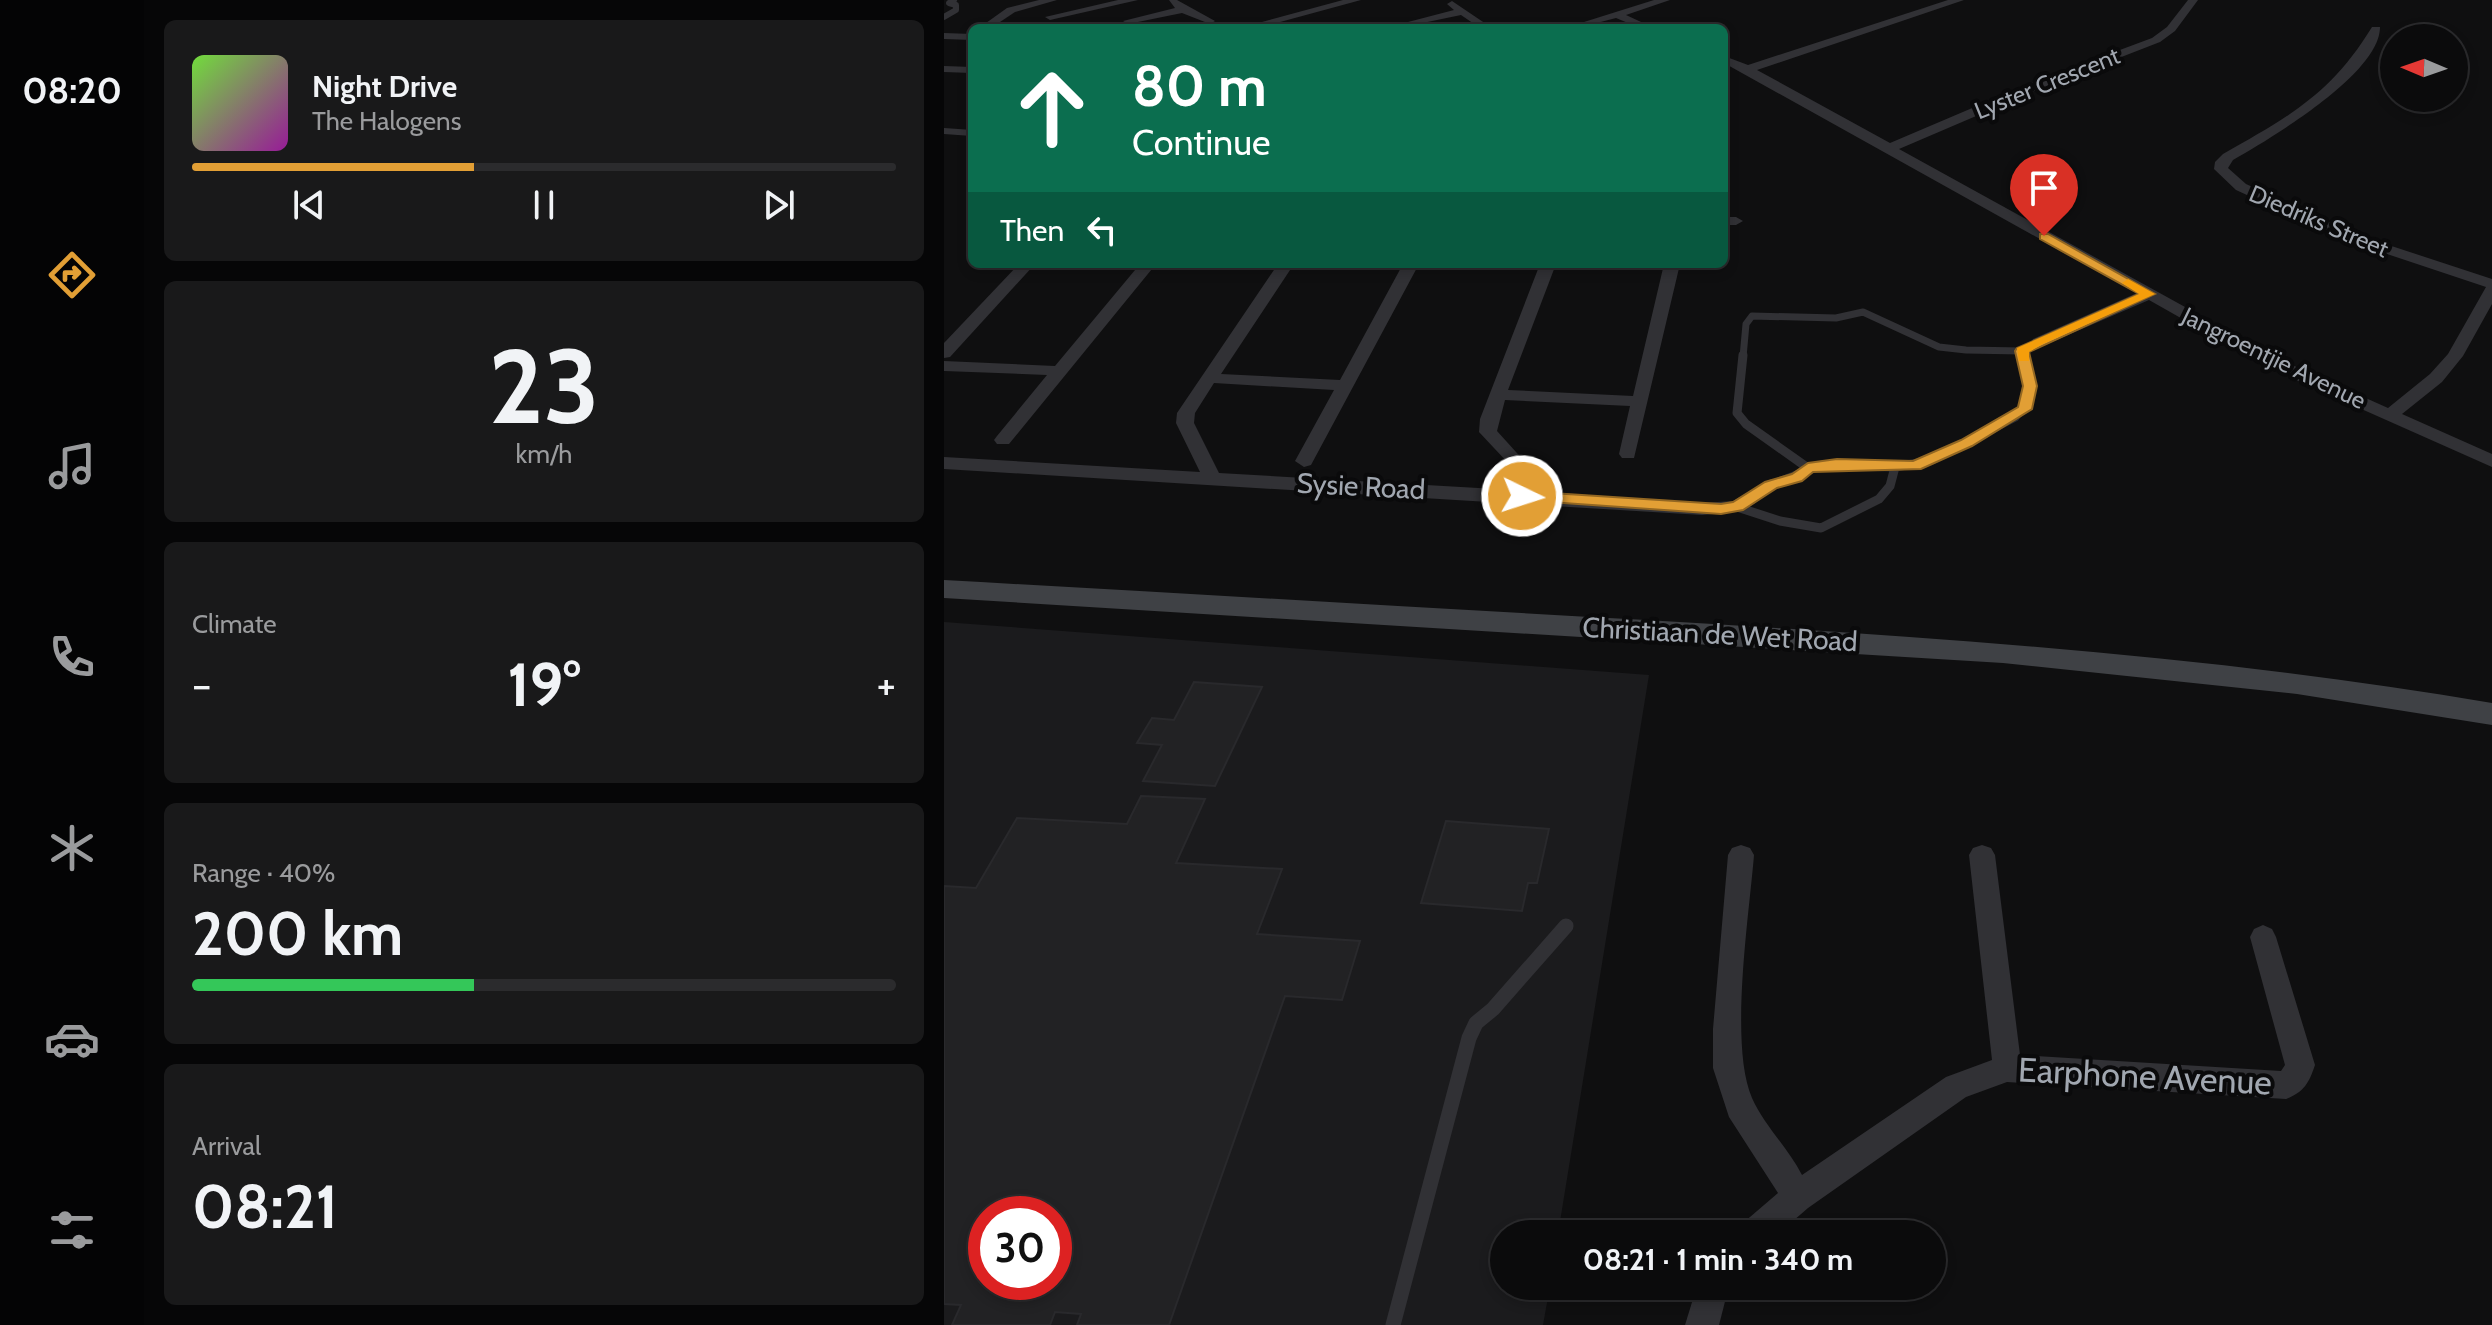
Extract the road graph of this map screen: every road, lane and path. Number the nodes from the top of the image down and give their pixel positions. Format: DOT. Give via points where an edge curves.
graph roads {
  1 [pos="1052,0"];
  2 [pos="1133,0"];
  3 [pos="1171,0"];
  4 [pos="1356,0"];
  5 [pos="1446,0"];
  6 [pos="1665,0"];
  7 [pos="1959,0"];
  8 [pos="2193,0"];
  9 [pos="949,2"];
  10 [pos="1183,10"];
  11 [pos="1463,11"];
  12 [pos="1616,14"];
  13 [pos="944,17"];
  14 [pos="1050,17"];
  15 [pos="1128,21"];
  16 [pos="1210,21"];
  17 [pos="1413,22"];
  18 [pos="1589,22"];
  19 [pos="990,24"];
  20 [pos="1275,24"];
  21 [pos="1481,24"];
  22 [pos="1640,24"];
  23 [pos="2376,29"];
  24 [pos="944,36"];
  25 [pos="968,37"];
  26 [pos="1728,61"];
  27 [pos="944,69"];
  28 [pos="1747,69"];
  29 [pos="968,70"];
  30 [pos="944,131"];
  31 [pos="968,133"];
  32 [pos="1888,149"];
  33 [pos="1023,268"];
  34 [pos="1145,268"];
  35 [pos="1283,268"];
  36 [pos="1409,268"];
  37 [pos="1546,268"];
  38 [pos="1671,268"];
  39 [pos="2492,287"];
  40 [pos="2149,294"];
  41 [pos="2039,342"];
  42 [pos="2022,351"];
  43 [pos="944,353"];
  44 [pos="944,366"];
  45 [pos="1062,371"];
  46 [pos="1208,378"];
  47 [pos="1346,385"];
  48 [pos="1498,395"];
  49 [pos="1639,401"];
  50 [pos="2391,415"];
  51 [pos="1003,440"];
  52 [pos="1628,454"];
  53 [pos="1304,461"];
  54 [pos="2492,461"];
  55 [pos="944,463"];
  56 [pos="1895,467"];
  57 [pos="1808,468"];
  58 [pos="1212,477"];
  59 [pos="1771,485"];
  60 [pos="1522,496"];
  61 [pos="1737,507"];
  62 [pos="944,569"];
  63 [pos="944,589"];
  64 [pos="2492,693"];
  65 [pos="2492,714"];
  66 [pos="1741,855"];
  67 [pos="1982,855"];
  68 [pos="1566,926"];
  69 [pos="2263,937"];
  70 [pos="2007,1068"];
  71 [pos="1797,1197"];
  72 [pos="1770,1220"];
  73 [pos="1709,1300"];
  74 [pos="1393,1325"];
  75 [pos="1702,1325"];
  1 -- 19 [label="street" via="1011,10"];
  2 -- 14 [label="street"];
  3 -- 10 [label="street"];
  4 -- 20 [label="street"];
  5 -- 11 [label="street"];
  6 -- 12 [label="street"];
  7 -- 28 [label="street"];
  8 -- 32 [label="street, Lyster Crescent" via="2156,40"];
  9 -- 13 [label="lane" via="956,10"];
  10 -- 15 [label="street"];
  10 -- 16 [label="street"];
  11 -- 17 [label="street"];
  11 -- 21 [label="street"];
  12 -- 18 [label="street"];
  12 -- 22 [label="street"];
  23 -- 39 [label="street, Diedriks Street" via="2366,49 2311,107 2228,157 2221,169 2241,187 2353,238"];
  24 -- 25 [label="street"];
  26 -- 28 [label="street, Jangroentjie Avenue"];
  27 -- 29 [label="lane"];
  28 -- 32 [label="street, Jangroentjie Avenue"];
  30 -- 31 [label="lane"];
  32 -- 40 [label="street, Jangroentjie Avenue"];
  33 -- 43 [label="street"];
  34 -- 45 [label="street"];
  35 -- 46 [label="street"];
  36 -- 47 [label="street"];
  37 -- 48 [label="street"];
  38 -- 49 [label="street"];
  39 -- 50 [label="street" via="2455,356"];
  40 -- 41 [label="street"];
  40 -- 50 [label="street, Jangroentjie Avenue" via="2275,364"];
  41 -- 42 [label="lane"];
  42 -- 56 [label="lane" via="2030,386 2025,409 1930,461"];
  42 -- 57 [label="lane" via="1939,347 1863,312 1836,318 1752,316 1746,324 1737,413"];
  44 -- 45 [label="street"];
  45 -- 51 [label="street"];
  46 -- 47 [label="street"];
  46 -- 58 [label="street" via="1190,404 1185,423"];
  47 -- 53 [label="street"];
  48 -- 49 [label="street"];
  48 -- 60 [label="street" via="1488,432 1519,461"];
  49 -- 52 [label="street"];
  50 -- 54 [label="street, Jangroentjie Avenue"];
  55 -- 58 [label="street, Sysie Road"];
  56 -- 57 [label="lane"];
  56 -- 61 [label="lane" via="1890,486 1879,499 1821,528"];
  57 -- 59 [label="lane"];
  58 -- 60 [label="street, Sysie Road"];
  59 -- 61 [label="street"];
  60 -- 61 [label="street, Sysie Road"];
  62 -- 64 [label="main road, Christiaan de Wet Road" via="2098,639 2318,664"];
  63 -- 65 [label="main road, Christiaan de Wet Road" via="2067,656 2255,676"];
  66 -- 71 [label="street" via="1728,1068 1740,1107"];
  67 -- 70 [label="street"];
  68 -- 74 [label="lane" via="1476,1023 1469,1038"];
  69 -- 70 [label="street, Earphone Avenue" via="2300,1065 2286,1085"];
  70 -- 71 [label="street, Earphone Avenue" via="1956,1087"];
  71 -- 72 [label="street, Earphone Avenue"];
  73 -- 75 [label="street"];
}
